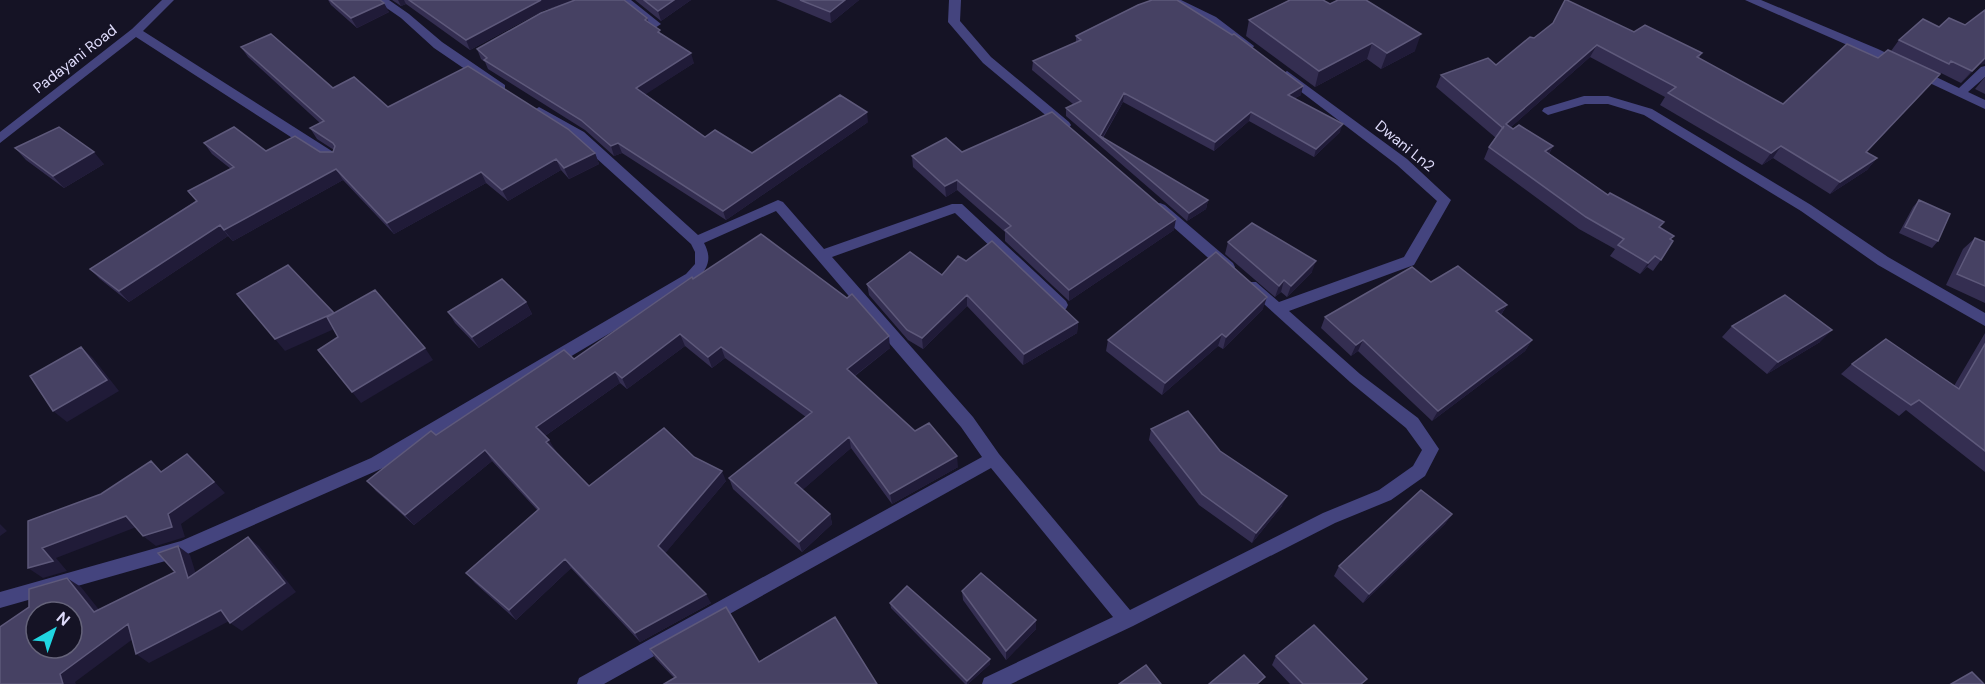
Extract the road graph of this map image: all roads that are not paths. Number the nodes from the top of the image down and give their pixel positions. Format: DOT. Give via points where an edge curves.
graph roads {
  1 [pos="168,0"];
  2 [pos="381,0"];
  3 [pos="624,0"];
  4 [pos="955,0"];
  5 [pos="1172,0"];
  6 [pos="1751,0"];
  7 [pos="655,24"];
  8 [pos="136,32"];
  9 [pos="1259,55"];
  10 [pos="1278,69"];
  11 [pos="1985,70"];
  12 [pos="1960,93"];
  13 [pos="1985,105"];
  14 [pos="1548,111"];
  15 [pos="1078,136"];
  16 [pos="0,139"];
  17 [pos="333,159"];
  18 [pos="1150,199"];
  19 [pos="696,241"];
  20 [pos="822,255"];
  21 [pos="1061,304"];
  22 [pos="1277,309"];
  23 [pos="1985,321"];
  24 [pos="993,459"];
  25 [pos="0,600"];
  26 [pos="1127,620"];
  27 [pos="586,684"];
  28 [pos="991,684"];
  1 -- 8 [label="street, Padayani Road"];
  2 -- 19 [label="street" via="468,59 516,98 579,135"];
  3 -- 7 [label="street"];
  4 -- 15 [label="street" via="954,22 987,60"];
  5 -- 9 [label="street" via="1212,19"];
  6 -- 12 [label="street"];
  8 -- 16 [label="street, Padayani Road"];
  8 -- 17 [label="street"];
  10 -- 22 [label="street, Dwani Ln2" via="1402,162 1444,200 1409,261"];
  11 -- 12 [label="street"];
  12 -- 13 [label="street"];
  14 -- 23 [label="street" via="1584,100 1608,100 1648,112"];
  18 -- 22 [label="street"];
  19 -- 20 [label="street" via="778,205"];
  19 -- 25 [label="street" via="702,252 702,266 691,278 377,463 183,548"];
  20 -- 21 [label="street" via="957,207"];
  20 -- 24 [label="street" via="967,422"];
  22 -- 26 [label="street" via="1412,423 1431,449 1419,471 1386,495 1329,518"];
  24 -- 26 [label="street"];
  24 -- 27 [label="street"];
  26 -- 28 [label="street"];
}
